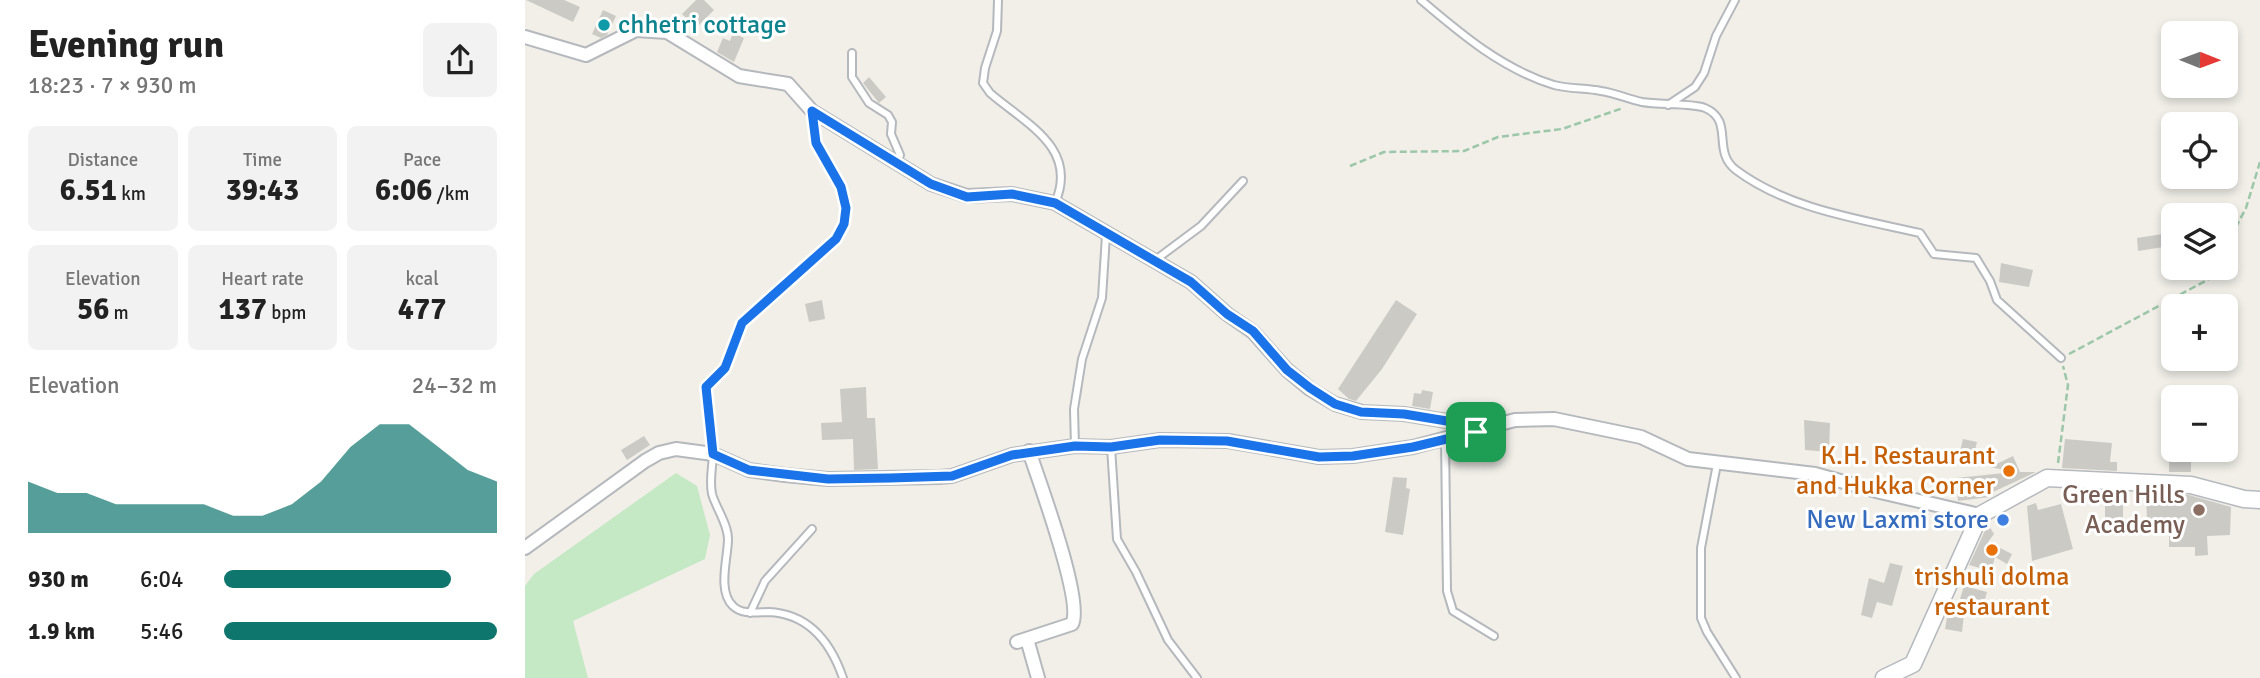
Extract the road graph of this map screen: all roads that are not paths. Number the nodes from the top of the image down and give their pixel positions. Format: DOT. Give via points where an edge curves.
graph roads {
  1 [pos="998,0"];
  2 [pos="1420,0"];
  3 [pos="1735,0"];
  4 [pos="525,37"];
  5 [pos="852,53"];
  6 [pos="1668,105"];
  7 [pos="812,111"];
  8 [pos="897,164"];
  9 [pos="1243,181"];
  10 [pos="1055,203"];
  11 [pos="1106,235"];
  12 [pos="1154,261"];
  13 [pos="2061,358"];
  14 [pos="1476,432"];
  15 [pos="1445,439"];
  16 [pos="1075,446"];
  17 [pos="1111,447"];
  18 [pos="1030,451"];
  19 [pos="713,454"];
  20 [pos="1717,464"];
  21 [pos="2260,500"];
  22 [pos="1980,515"];
  23 [pos="812,529"];
  24 [pos="525,548"];
  25 [pos="750,612"];
  26 [pos="1494,636"];
  27 [pos="843,678"];
  28 [pos="1038,678"];
  29 [pos="1197,678"];
  30 [pos="1737,678"];
  31 [pos="1884,678"];
  1 -- 10 [label="lane" via="997,31 983,83 1055,148 1062,175"];
  2 -- 6 [label="lane" via="1505,64 1555,85"];
  3 -- 6 [label="lane" via="1704,73 1695,86"];
  4 -- 7 [label="street" via="586,55 636,30 667,32 739,76 788,85"];
  5 -- 8 [label="lane" via="852,77 869,103 892,121 891,134 900,155"];
  6 -- 13 [label="lane" via="1705,108 1720,120 1726,158 1735,169 1771,190 1822,210 1920,233 1934,254 1976,258 1997,300"];
  7 -- 8 [label="street"];
  7 -- 19 [label="lane" via="816,143 841,187 844,224 836,239 742,323 725,368 706,387"];
  8 -- 10 [label="street" via="931,184 967,197 1012,194"];
  9 -- 12 [label="lane" via="1201,226"];
  10 -- 11 [label="street"];
  11 -- 12 [label="street"];
  11 -- 16 [label="lane" via="1102,298 1082,359 1074,409"];
  12 -- 14 [label="street" via="1191,282 1253,331 1287,370 1335,404 1361,412 1459,423"];
  14 -- 15 [label="street"];
  14 -- 20 [label="street" via="1515,420 1554,419 1641,437 1688,459"];
  15 -- 17 [label="street" via="1353,456 1319,457 1227,441 1160,440"];
  15 -- 26 [label="lane" via="1447,591 1453,611"];
  16 -- 17 [label="street"];
  16 -- 18 [label="street"];
  17 -- 29 [label="lane" via="1117,539 1168,640"];
  18 -- 19 [label="street" via="952,476 828,479 749,470"];
  18 -- 28 [label="street" via="1076,617 1072,624 1022,640"];
  19 -- 24 [label="street" via="676,449 659,453"];
  19 -- 25 [label="lane" via="710,477 728,541 727,597 737,610"];
  20 -- 22 [label="street" via="1815,474"];
  20 -- 30 [label="lane" via="1701,548 1701,618"];
  21 -- 22 [label="street" via="2192,485 2047,478"];
  22 -- 31 [label="street" via="1913,664"];
  23 -- 25 [label="lane" via="765,581"];
  25 -- 27 [label="lane" via="785,614 811,626 827,643"];
}
